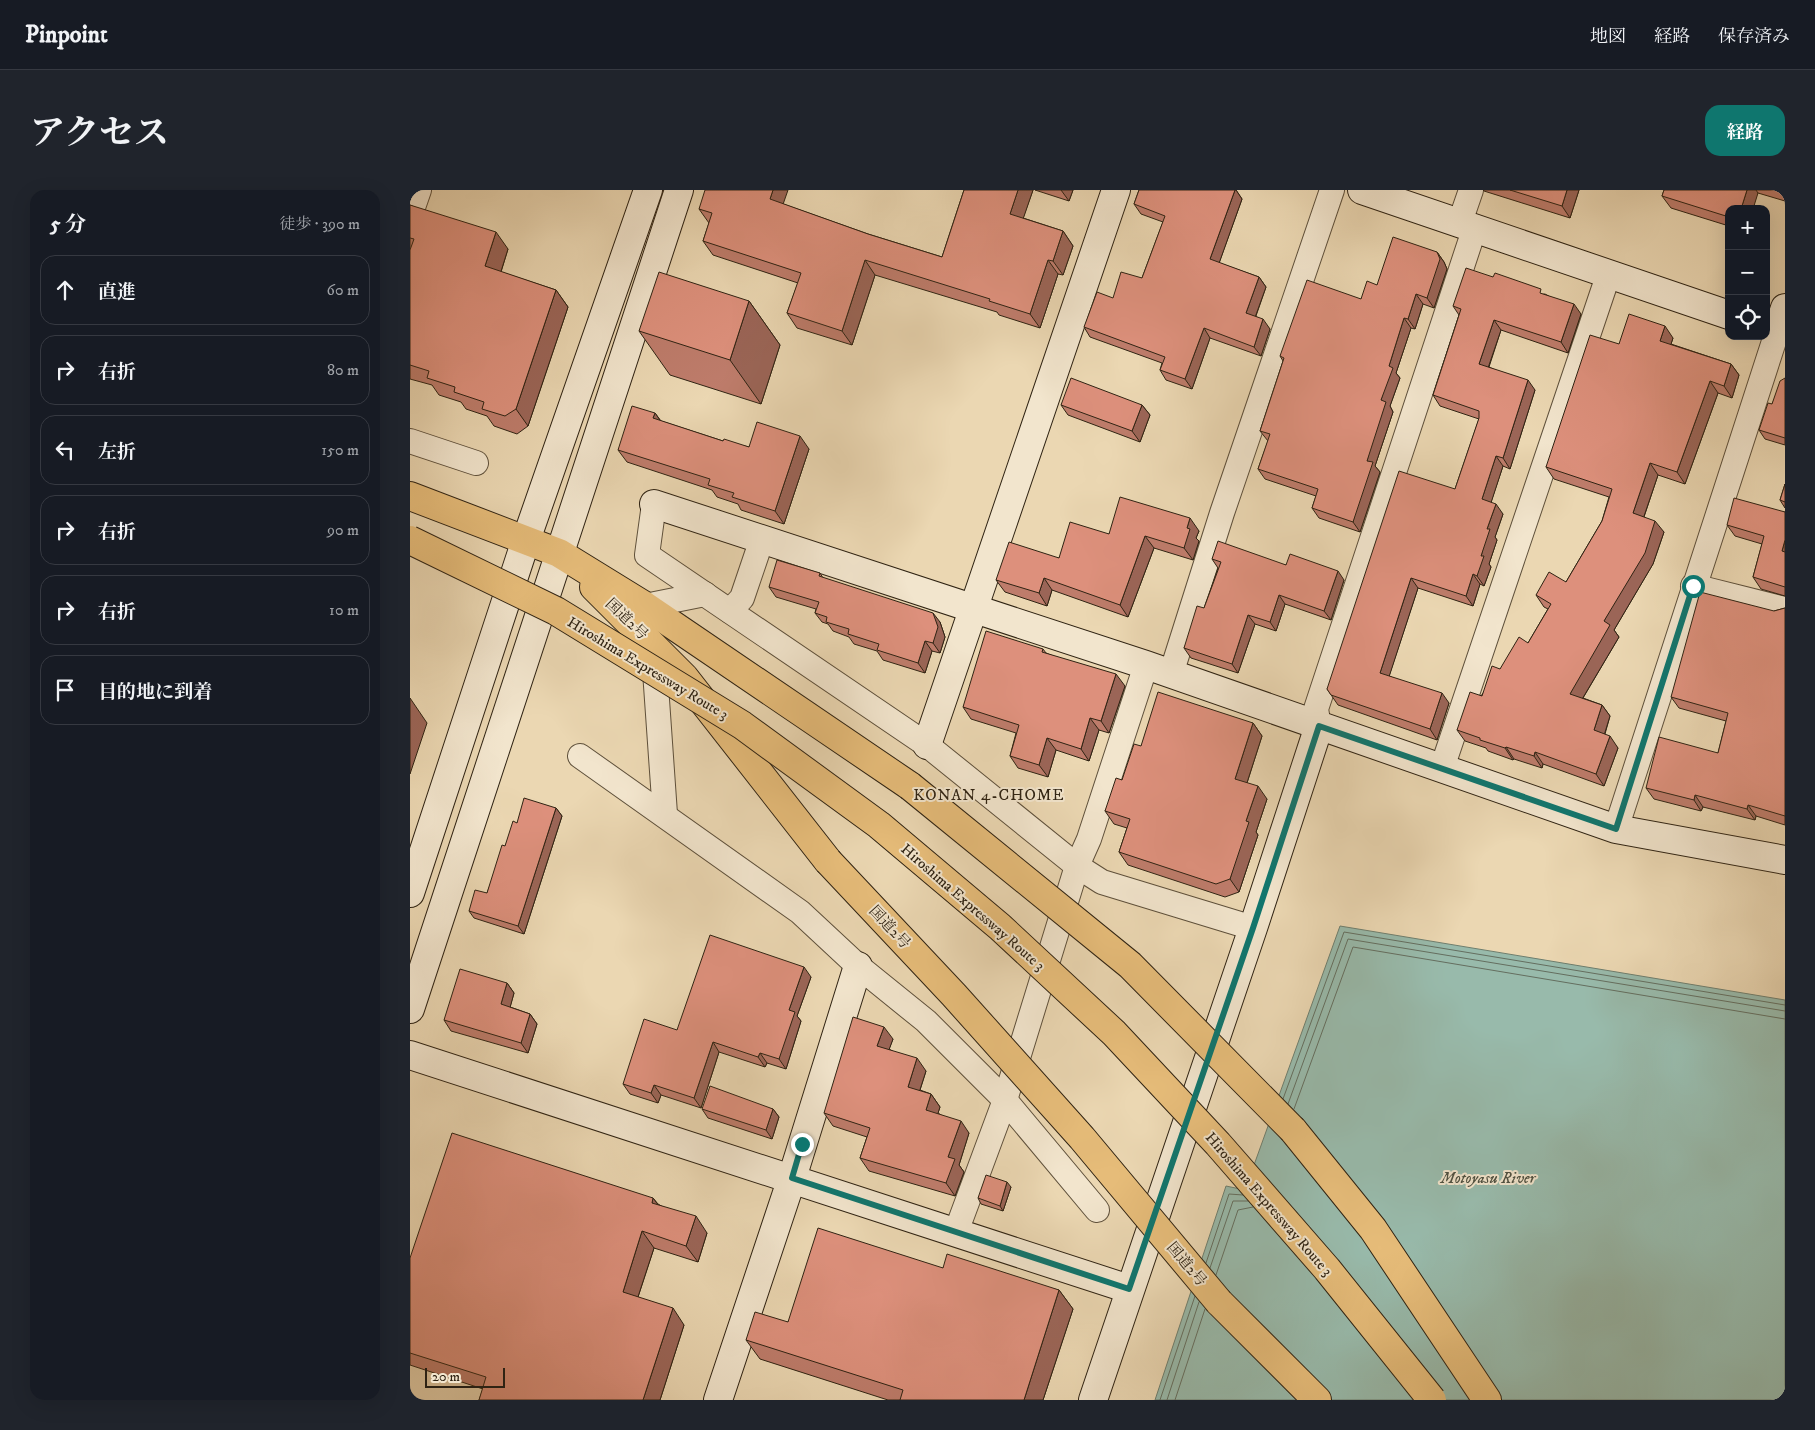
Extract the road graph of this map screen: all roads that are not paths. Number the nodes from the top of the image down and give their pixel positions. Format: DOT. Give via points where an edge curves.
graph roads {
  1 [pos="419,190"];
  2 [pos="648,190"];
  3 [pos="679,190"];
  4 [pos="1116,190"];
  5 [pos="1332,190"];
  6 [pos="1362,190"];
  7 [pos="1471,190"];
  8 [pos="410,216"];
  9 [pos="1468,225"];
  10 [pos="1609,273"];
  11 [pos="1725,314"];
  12 [pos="1778,326"];
  13 [pos="410,441"];
  14 [pos="476,463"];
  15 [pos="410,496"];
  16 [pos="654,504"];
  17 [pos="762,539"];
  18 [pos="410,540"];
  19 [pos="526,540"];
  20 [pos="559,553"];
  21 [pos="1693,586"];
  22 [pos="705,594"];
  23 [pos="645,606"];
  24 [pos="975,609"];
  25 [pos="1785,609"];
  26 [pos="730,611"];
  27 [pos="653,645"];
  28 [pos="1146,665"];
  29 [pos="1171,674"];
  30 [pos="1319,726"];
  31 [pos="928,745"];
  32 [pos="580,756"];
  33 [pos="1442,768"];
  34 [pos="665,814"];
  35 [pos="1616,829"];
  36 [pos="1785,860"];
  37 [pos="1077,866"];
  38 [pos="410,893"];
  39 [pos="1253,928"];
  40 [pos="858,966"];
  41 [pos="410,1009"];
  42 [pos="410,1055"];
  43 [pos="1005,1100"];
  44 [pos="792,1178"];
  45 [pos="1097,1210"];
  46 [pos="956,1232"];
  47 [pos="1129,1289"];
  48 [pos="718,1400"];
  49 [pos="1093,1400"];
  50 [pos="1317,1400"];
  51 [pos="1432,1400"];
  52 [pos="1487,1400"];
  1 -- 8 [label="street"];
  2 -- 19 [label="street"];
  3 -- 20 [label="street"];
  4 -- 24 [label="street"];
  5 -- 29 [label="street"];
  6 -- 9 [label="street"];
  7 -- 9 [label="street"];
  9 -- 10 [label="street"];
  9 -- 30 [label="street" via="1316,709"];
  10 -- 11 [label="street"];
  10 -- 33 [label="street"];
  12 -- 21 [label="street"];
  13 -- 14 [label="street"];
  15 -- 19 [label="highway, 国道2号"];
  16 -- 17 [label="street"];
  16 -- 22 [label="street" via="647,555"];
  17 -- 24 [label="street"];
  17 -- 26 [label="street" via="742,598"];
  18 -- 51 [label="highway, Hiroshima Expressway Route 3, bridge" via="564,616 742,725 879,825 1000,927 1114,1034 1244,1173 1327,1269"];
  19 -- 20 [label="highway, 国道2号"];
  19 -- 38 [label="street"];
  20 -- 23 [label="highway, 国道2号"];
  20 -- 27 [label="highway, 国道2号"];
  20 -- 41 [label="street"];
  21 -- 25 [label="street"];
  21 -- 35 [label="street"];
  22 -- 23 [label="street"];
  22 -- 26 [label="street"];
  23 -- 52 [label="highway, 国道2号, bridge" via="910,786 1130,965 1293,1130 1373,1229"];
  24 -- 28 [label="street"];
  24 -- 31 [label="street"];
  26 -- 31 [label="street"];
  27 -- 34 [label="street"];
  27 -- 50 [label="highway, 国道2号, bridge" via="684,677 828,861 1082,1138 1219,1302"];
  28 -- 29 [label="street"];
  28 -- 37 [label="street" via="1089,839"];
  29 -- 30 [label="street"];
  30 -- 33 [label="street"];
  30 -- 39 [label="street"];
  31 -- 37 [label="street"];
  32 -- 34 [label="street"];
  33 -- 35 [label="street"];
  34 -- 40 [label="street" via="800,912"];
  35 -- 36 [label="street"];
  37 -- 39 [label="street" via="1102,882"];
  37 -- 43 [label="street"];
  39 -- 47 [label="street"];
  40 -- 43 [label="street" via="926,1021"];
  40 -- 44 [label="street"];
  42 -- 44 [label="street"];
  43 -- 45 [label="street"];
  43 -- 46 [label="street"];
  44 -- 46 [label="street"];
  44 -- 48 [label="street"];
  46 -- 47 [label="street"];
  47 -- 49 [label="street"];
}
